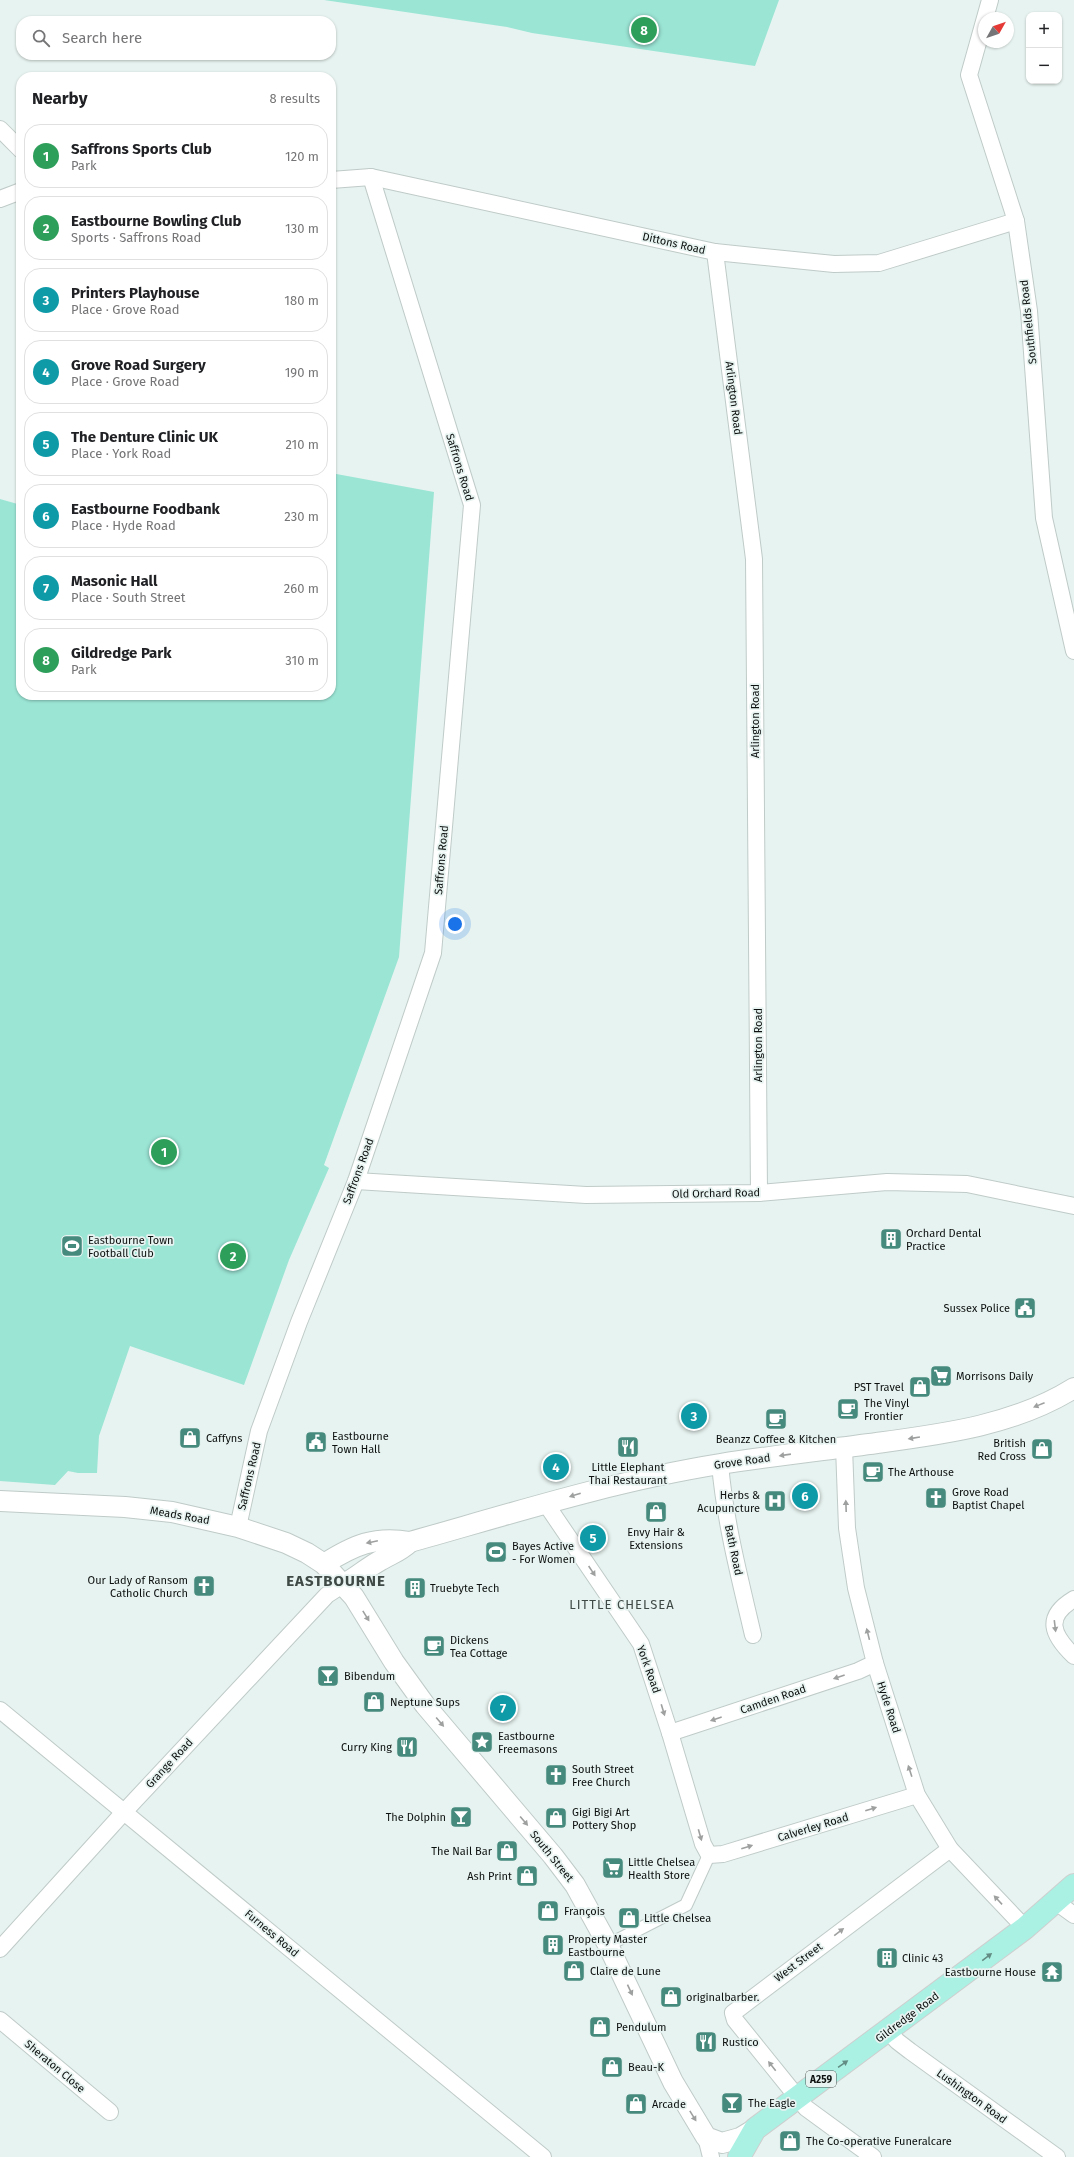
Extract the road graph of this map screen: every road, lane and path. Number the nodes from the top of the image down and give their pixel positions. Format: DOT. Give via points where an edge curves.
graph roads {
  1 [pos="990,0"];
  2 [pos="0,129"];
  3 [pos="16,145"];
  4 [pos="371,177"];
  5 [pos="336,180"];
  6 [pos="16,193"];
  7 [pos="0,199"];
  8 [pos="1016,221"];
  9 [pos="715,252"];
  10 [pos="1074,651"];
  11 [pos="356,1181"];
  12 [pos="759,1193"];
  13 [pos="1074,1206"];
  14 [pos="1074,1388"];
  15 [pos="844,1447"];
  16 [pos="720,1464"];
  17 [pos="0,1501"];
  18 [pos="546,1504"];
  19 [pos="238,1527"];
  20 [pos="410,1542"];
  21 [pos="324,1564"];
  22 [pos="344,1584"];
  23 [pos="1074,1599"];
  24 [pos="753,1635"];
  25 [pos="1074,1656"];
  26 [pos="875,1663"];
  27 [pos="0,1710"];
  28 [pos="670,1733"];
  29 [pos="917,1795"];
  30 [pos="124,1812"];
  31 [pos="950,1849"];
  32 [pos="709,1855"];
  33 [pos="1074,1885"];
  34 [pos="1056,1902"];
  35 [pos="1074,1915"];
  36 [pos="1025,1928"];
  37 [pos="608,1945"];
  38 [pos="0,1949"];
  39 [pos="0,2020"];
  40 [pos="889,2032"];
  41 [pos="796,2097"];
  42 [pos="110,2112"];
  43 [pos="755,2129"];
  44 [pos="706,2137"];
  45 [pos="543,2157"];
  46 [pos="711,2157"];
  47 [pos="739,2157"];
  48 [pos="873,2157"];
  49 [pos="1057,2157"];
  1 -- 8 [label="street, Southfields Road" via="969,75"];
  2 -- 3 [label="street"];
  4 -- 5 [label="street, Dittons Road"];
  4 -- 9 [label="street, Dittons Road"];
  4 -- 11 [label="street, Saffrons Road" via="472,505 433,953"];
  6 -- 7 [label="street"];
  8 -- 9 [label="street, Dittons Road" via="879,263 834,264"];
  8 -- 10 [label="street, Southfields Road" via="1029,312 1044,518"];
  9 -- 12 [label="street, Arlington Road" via="754,559"];
  11 -- 12 [label="street, Old Orchard Road" via="586,1195"];
  11 -- 19 [label="street, Saffrons Road" via="299,1322 259,1431"];
  12 -- 13 [label="street, Old Orchard Road" via="887,1182 967,1184"];
  14 -- 15 [label="street, Grove Road, one-way" via="1059,1397 997,1422"];
  15 -- 16 [label="street, Grove Road, one-way"];
  26 -- 15 [label="street, Hyde Road, one-way" via="856,1588 847,1528"];
  16 -- 18 [label="street, Grove Road, one-way" via="616,1484"];
  16 -- 24 [label="street, Bath Road" via="735,1558"];
  17 -- 19 [label="street, Meads Road" via="137,1508 172,1512"];
  18 -- 20 [label="street, Grove Road"];
  18 -- 28 [label="street, York Road, one-way" via="641,1644"];
  19 -- 21 [label="street, Meads Road" via="286,1543"];
  20 -- 21 [label="street, Grove Road, one-way" via="391,1539 371,1542 353,1547"];
  20 -- 22 [label="street, Grove Road" via="397,1553 381,1560 357,1578"];
  21 -- 22 [label="street, Meads Road"];
  22 -- 30 [label="street, Grange Road" via="327,1595"];
  22 -- 37 [label="street, South Street, one-way" via="394,1662 426,1705 575,1885"];
  23 -- 25 [label="street, one-way" via="1062,1606 1055,1616 1054,1625 1059,1642"];
  26 -- 28 [label="street, Camden Road, one-way"];
  29 -- 26 [label="street, Hyde Road, one-way"];
  27 -- 30 [label="street, Furness Road"];
  28 -- 32 [label="street, York Road, one-way" via="703,1844"];
  29 -- 31 [label="street, Hyde Road"];
  32 -- 29 [label="street, Calverley Road, one-way" via="723,1854"];
  30 -- 38 [label="street, Grange Road"];
  30 -- 45 [label="street, Furness Road"];
  36 -- 31 [label="street, Hyde Road, one-way"];
  41 -- 31 [label="street, West Street, one-way" via="735,2020 733,2013"];
  32 -- 37 [label="street" via="686,1905"];
  33 -- 34 [label="main road, Gildredge Road / A259"];
  34 -- 35 [label="street"];
  34 -- 36 [label="main road, Gildredge Road / A259"];
  40 -- 36 [label="main road, Gildredge Road / A259, one-way"];
  37 -- 44 [label="street, South Street, one-way" via="673,2082"];
  39 -- 42 [label="street, Sheraton Close"];
  41 -- 40 [label="main road, Gildredge Road / A259, one-way"];
  40 -- 49 [label="street, Lushington Road" via="910,2051"];
  41 -- 43 [label="main road, Gildredge Road / A259"];
  41 -- 48 [label="street" via="816,2117"];
  43 -- 44 [label="street, Gildredge Road" via="728,2143"];
  43 -- 47 [label="main road, Gildredge Road / A259"];
  44 -- 46 [label="street, South Street"];
}
